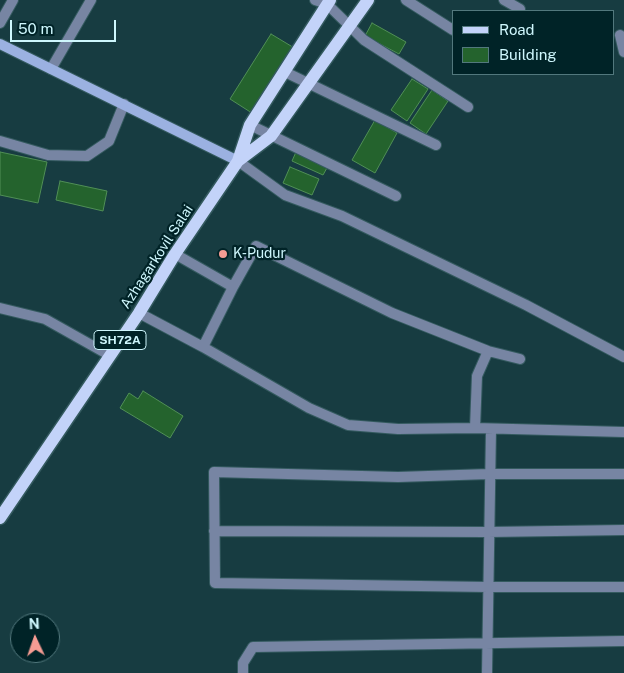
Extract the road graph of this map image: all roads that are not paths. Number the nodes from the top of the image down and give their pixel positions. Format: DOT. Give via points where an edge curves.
graph roads {
  1 [pos="13,0"];
  2 [pos="91,0"];
  3 [pos="368,0"];
  4 [pos="406,0"];
  5 [pos="504,0"];
  6 [pos="324,1"];
  7 [pos="520,9"];
  8 [pos="0,22"];
  9 [pos="349,26"];
  10 [pos="452,29"];
  11 [pos="620,35"];
  12 [pos="0,44"];
  13 [pos="624,52"];
  14 [pos="51,69"];
  15 [pos="285,72"];
  16 [pos="308,83"];
  17 [pos="124,104"];
  18 [pos="468,107"];
  19 [pos="250,125"];
  20 [pos="271,136"];
  21 [pos="0,141"];
  22 [pos="436,144"];
  23 [pos="238,161"];
  24 [pos="396,196"];
  25 [pos="175,254"];
  26 [pos="233,287"];
  27 [pos="0,308"];
  28 [pos="139,313"];
  29 [pos="203,347"];
  30 [pos="488,351"];
  31 [pos="110,355"];
  32 [pos="624,357"];
  33 [pos="520,359"];
  34 [pos="475,428"];
  35 [pos="491,429"];
  36 [pos="624,432"];
  37 [pos="489,474"];
  38 [pos="624,474"];
  39 [pos="0,518"];
  40 [pos="624,530"];
  41 [pos="214,531"];
  42 [pos="488,532"];
  43 [pos="624,587"];
  44 [pos="488,588"];
  45 [pos="624,641"];
  46 [pos="487,643"];
  47 [pos="243,673"];
  48 [pos="487,673"];
  1 -- 8 [label="street"];
  2 -- 14 [label="street"];
  3 -- 9 [label="main road, Azhagarkovil Salai / SH72A"];
  4 -- 10 [label="street"];
  5 -- 7 [label="street"];
  6 -- 9 [label="street"];
  6 -- 15 [label="main road, Azhagarkovil Salai / SH72A"];
  9 -- 16 [label="main road, Azhagarkovil Salai / SH72A"];
  9 -- 18 [label="street" via="364,40"];
  11 -- 13 [label="street"];
  12 -- 14 [label="street"];
  14 -- 17 [label="street"];
  15 -- 16 [label="street"];
  15 -- 19 [label="main road, Azhagarkovil Salai / SH72A"];
  16 -- 20 [label="main road, Azhagarkovil Salai / SH72A"];
  16 -- 22 [label="street"];
  17 -- 21 [label="street" via="109,140 87,156 48,155"];
  17 -- 23 [label="street"];
  19 -- 20 [label="street"];
  19 -- 23 [label="main road, Azhagarkovil Salai / SH72A"];
  20 -- 23 [label="main road, Azhagarkovil Salai / SH72A"];
  20 -- 24 [label="street"];
  23 -- 25 [label="main road, Azhagarkovil Salai / SH72A"];
  23 -- 32 [label="street" via="286,195 342,216 526,305"];
  25 -- 26 [label="street"];
  25 -- 28 [label="main road, Azhagarkovil Salai / SH72A"];
  26 -- 29 [label="street"];
  26 -- 30 [label="street" via="256,246 392,313"];
  27 -- 31 [label="street" via="45,319"];
  28 -- 29 [label="street"];
  28 -- 31 [label="main road, Azhagarkovil Salai / SH72A"];
  29 -- 34 [label="street" via="309,408 348,425 398,429"];
  30 -- 33 [label="street"];
  30 -- 34 [label="street" via="478,376"];
  31 -- 39 [label="main road, Azhagarkovil Salai / SH72A"];
  34 -- 35 [label="street"];
  35 -- 36 [label="street"];
  35 -- 37 [label="street"];
  37 -- 38 [label="street"];
  37 -- 41 [label="street" via="398,477 214,472"];
  37 -- 42 [label="street"];
  40 -- 42 [label="street"];
  41 -- 42 [label="street"];
  41 -- 44 [label="street" via="215,583"];
  42 -- 44 [label="street"];
  43 -- 44 [label="street"];
  44 -- 46 [label="street"];
  45 -- 46 [label="street"];
  46 -- 47 [label="street" via="253,647 243,664"];
  46 -- 48 [label="street"];
}
